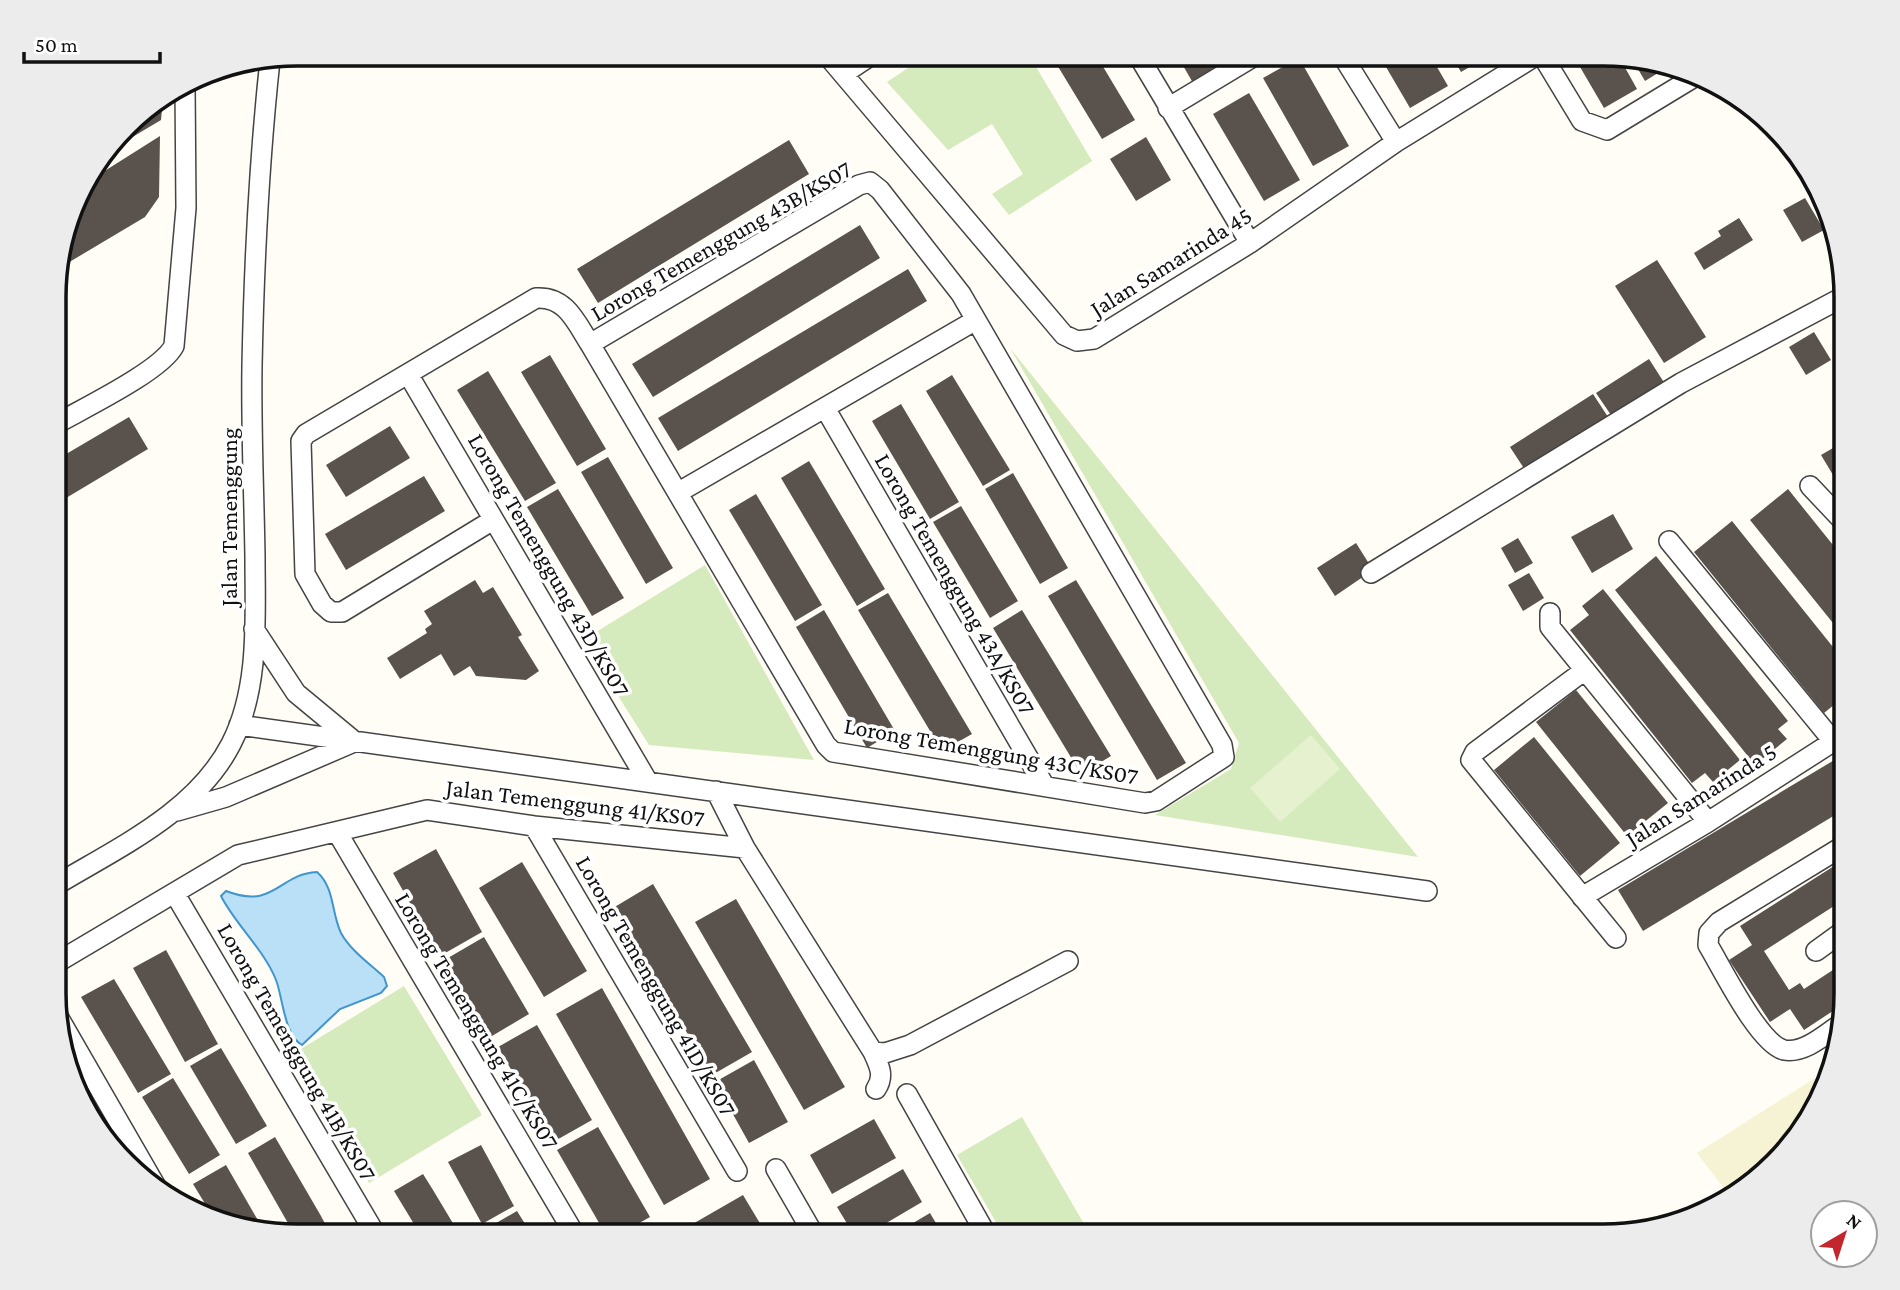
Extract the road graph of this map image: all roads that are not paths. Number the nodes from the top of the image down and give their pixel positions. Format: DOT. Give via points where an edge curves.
graph roads {
  1 [pos="1144,66"];
  2 [pos="1237,66"];
  3 [pos="1349,66"];
  4 [pos="1519,66"];
  5 [pos="1549,66"];
  6 [pos="836,67"];
  7 [pos="855,67"];
  8 [pos="269,69"];
  9 [pos="843,75"];
  10 [pos="1685,83"];
  11 [pos="185,96"];
  12 [pos="1168,108"];
  13 [pos="1395,142"];
  14 [pos="1250,243"];
  15 [pos="1833,302"];
  16 [pos="976,320"];
  17 [pos="590,344"];
  18 [pos="408,374"];
  19 [pos="825,408"];
  20 [pos="66,418"];
  21 [pos="1810,486"];
  22 [pos="679,492"];
  23 [pos="1833,510"];
  24 [pos="494,520"];
  25 [pos="1669,541"];
  26 [pos="1371,573"];
  27 [pos="1550,613"];
  28 [pos="254,629"];
  29 [pos="1585,670"];
  30 [pos="239,725"];
  31 [pos="1833,730"];
  32 [pos="355,741"];
  33 [pos="1833,741"];
  34 [pos="648,782"];
  35 [pos="1044,785"];
  36 [pos="716,791"];
  37 [pos="172,812"];
  38 [pos="1709,822"];
  39 [pos="534,826"];
  40 [pos="337,832"];
  41 [pos="745,848"];
  42 [pos="1833,852"];
  43 [pos="66,879"];
  44 [pos="1427,891"];
  45 [pos="175,894"];
  46 [pos="1583,897"];
  47 [pos="1616,939"];
  48 [pos="1833,939"];
  49 [pos="1816,951"];
  50 [pos="66,956"];
  51 [pos="1068,961"];
  52 [pos="1830,1031"];
  53 [pos="72,1041"];
  54 [pos="873,1052"];
  55 [pos="876,1089"];
  56 [pos="907,1094"];
  57 [pos="143,1164"];
  58 [pos="776,1169"];
  59 [pos="737,1171"];
  60 [pos="980,1223"];
  61 [pos="369,1224"];
  62 [pos="568,1224"];
  63 [pos="807,1224"];
  1 -- 12 [label="street"];
  2 -- 12 [label="street"];
  3 -- 13 [label="street"];
  4 -- 13 [label="street, Jalan Samarinda 45"];
  5 -- 10 [label="street" via="1582,121 1607,130"];
  6 -- 9 [label="street, Jalan Samarinda 45"];
  7 -- 9 [label="street"];
  8 -- 28 [label="street, Jalan Temenggung" via="260,157 252,368"];
  9 -- 14 [label="street, Jalan Samarinda 45" via="1064,335 1077,341 1094,339"];
  11 -- 20 [label="street" via="186,208 174,346 168,357"];
  12 -- 14 [label="street"];
  13 -- 14 [label="street, Jalan Samarinda 45"];
  15 -- 26 [label="street" via="1681,383"];
  16 -- 17 [label="street, Lorong Temenggung 43B/KS07" via="940,267 870,182"];
  16 -- 19 [label="street"];
  16 -- 35 [label="street, Lorong Temenggung 43C/KS07" via="1222,745 1224,757 1146,803"];
  17 -- 18 [label="street, Lorong Temenggung 43C/KS07" via="567,308 551,297 536,298"];
  17 -- 22 [label="street, Lorong Temenggung 43C/KS07"];
  18 -- 24 [label="street, Lorong Temenggung 43D/KS07"];
  18 -- 24 [label="street, Lorong Temenggung 43C/KS07" via="300,441 305,574 322,604 331,612 342,612"];
  19 -- 22 [label="street"];
  19 -- 35 [label="street, Lorong Temenggung 43A/KS07"];
  21 -- 23 [label="street"];
  22 -- 35 [label="street, Lorong Temenggung 43C/KS07" via="833,752"];
  24 -- 34 [label="street, Lorong Temenggung 43D/KS07"];
  25 -- 31 [label="street"];
  27 -- 29 [label="street" via="1550,627"];
  28 -- 30 [label="street, Jalan Temenggung" via="253,668"];
  28 -- 32 [label="street" via="296,693"];
  29 -- 38 [label="street"];
  29 -- 46 [label="street" via="1475,752 1471,760"];
  30 -- 32 [label="street"];
  30 -- 37 [label="street, Jalan Temenggung" via="218,764"];
  32 -- 34 [label="street"];
  32 -- 37 [label="street" via="226,797"];
  33 -- 38 [label="street, Jalan Samarinda 5"];
  34 -- 36 [label="street"];
  36 -- 41 [label="street"];
  36 -- 44 [label="street"];
  37 -- 43 [label="street, Jalan Temenggung"];
  38 -- 46 [label="street, Jalan Samarinda 5"];
  39 -- 40 [label="street, Jalan Temenggung 41/KS07" via="427,810"];
  39 -- 41 [label="street, Jalan Temenggung 41/KS07"];
  39 -- 59 [label="street, Lorong Temenggung 41D/KS07"];
  40 -- 45 [label="street, Jalan Temenggung 41/KS07" via="238,855"];
  40 -- 62 [label="street, Lorong Temenggung 41C/KS07"];
  41 -- 54 [label="street"];
  42 -- 52 [label="street" via="1719,922 1709,933 1708,945 1767,1040 1784,1050 1806,1047"];
  45 -- 50 [label="street, Jalan Temenggung 41/KS07"];
  45 -- 61 [label="street, Lorong Temenggung 41B/KS07"];
  46 -- 47 [label="street"];
  48 -- 49 [label="street"];
  51 -- 54 [label="street" via="911,1045"];
  53 -- 57 [label="street"];
  54 -- 55 [label="street" via="880,1069 881,1082"];
  56 -- 60 [label="street"];
  58 -- 63 [label="street"];
}
